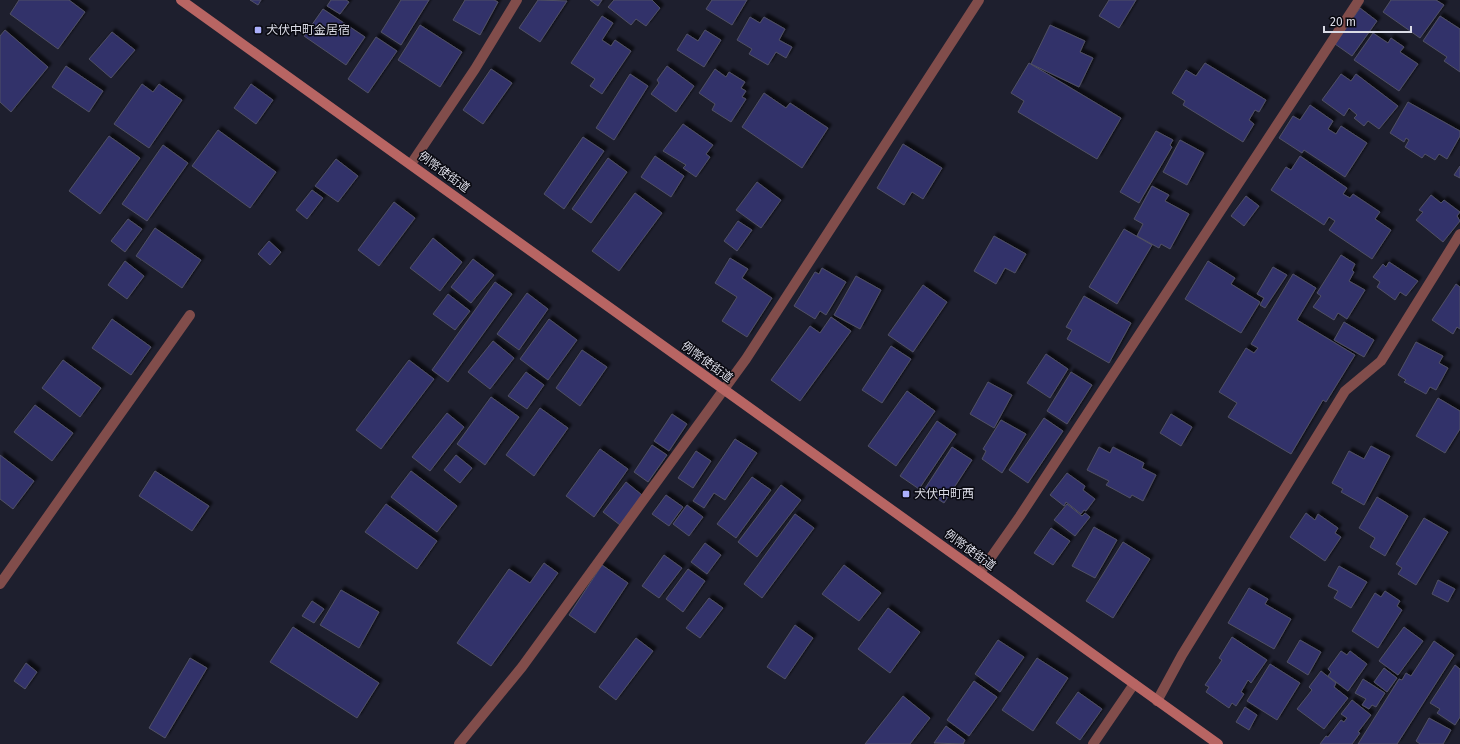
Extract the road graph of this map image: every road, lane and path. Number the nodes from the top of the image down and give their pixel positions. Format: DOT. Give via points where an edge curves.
graph roads {
  1 [pos="181,0"];
  2 [pos="517,0"];
  3 [pos="979,0"];
  4 [pos="1358,0"];
  5 [pos="411,164"];
  6 [pos="1460,234"];
  7 [pos="190,315"];
  8 [pos="723,389"];
  9 [pos="980,573"];
  10 [pos="0,584"];
  11 [pos="1134,684"];
  12 [pos="1157,701"];
  13 [pos="459,744"];
  14 [pos="1093,744"];
  15 [pos="1218,744"];
  1 -- 5 [label="main road, 例幣使街道"];
  2 -- 5 [label="street"];
  3 -- 8 [label="street" via="770,324"];
  4 -- 9 [label="street" via="1020,516"];
  5 -- 8 [label="main road, 例幣使街道"];
  6 -- 12 [label="street" via="1381,361 1345,391 1182,655"];
  7 -- 10 [label="street"];
  8 -- 9 [label="main road, 例幣使街道"];
  8 -- 13 [label="street" via="522,667"];
  9 -- 11 [label="main road, 例幣使街道"];
  11 -- 12 [label="main road, 例幣使街道"];
  11 -- 14 [label="street"];
  12 -- 15 [label="main road, 例幣使街道"];
}
